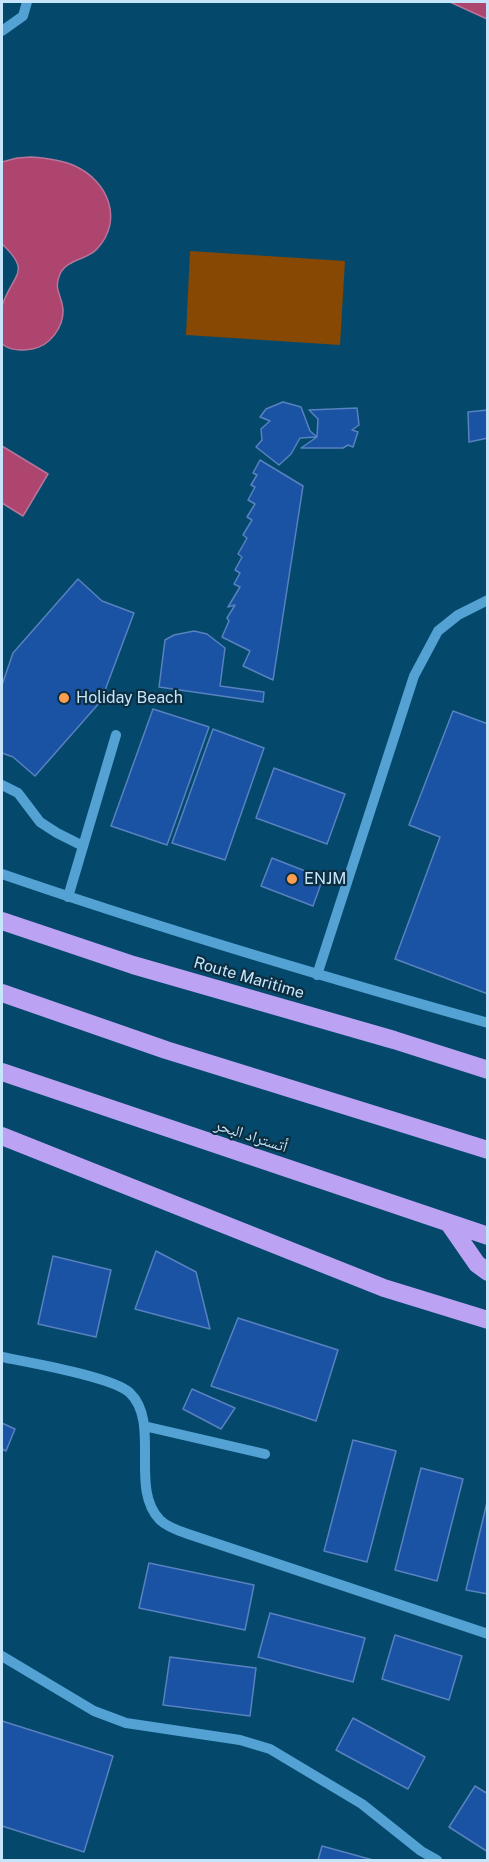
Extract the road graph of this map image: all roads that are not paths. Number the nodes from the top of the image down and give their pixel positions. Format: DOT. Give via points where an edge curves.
graph roads {
  1 [pos="27,2"];
  2 [pos="2,31"];
  3 [pos="488,600"];
  4 [pos="116,735"];
  5 [pos="2,785"];
  6 [pos="82,846"];
  7 [pos="2,874"];
  8 [pos="68,897"];
  9 [pos="2,921"];
  10 [pos="317,975"];
  11 [pos="2,993"];
  12 [pos="488,1023"];
  13 [pos="488,1070"];
  14 [pos="2,1072"];
  15 [pos="2,1136"];
  16 [pos="488,1150"];
  17 [pos="450,1225"];
  18 [pos="488,1236"];
  19 [pos="488,1272"];
  20 [pos="488,1320"];
  21 [pos="2,1357"];
  22 [pos="144,1426"];
  23 [pos="265,1454"];
  24 [pos="488,1634"];
  25 [pos="2,1656"];
  26 [pos="437,1860"];
  1 -- 2 [label="street" via="23,16"];
  3 -- 10 [label="street" via="458,615 438,631 414,676"];
  4 -- 6 [label="street"];
  5 -- 6 [label="street" via="18,794 40,822"];
  6 -- 8 [label="street"];
  7 -- 8 [label="street"];
  8 -- 10 [label="street"];
  9 -- 13 [label="highway, Route Maritime" via="133,965"];
  10 -- 12 [label="street"];
  11 -- 16 [label="highway" via="166,1050"];
  14 -- 17 [label="highway, أتستراد البحر"];
  15 -- 20 [label="highway" via="384,1288"];
  17 -- 18 [label="highway, أتستراد البحر"];
  17 -- 19 [label="highway" via="477,1264"];
  21 -- 22 [label="street" via="116,1384 129,1392 139,1406"];
  22 -- 23 [label="street"];
  22 -- 24 [label="street" via="149,1499 162,1521 188,1534"];
  25 -- 26 [label="street" via="94,1711 126,1723 240,1740 270,1749 362,1804"];
}
